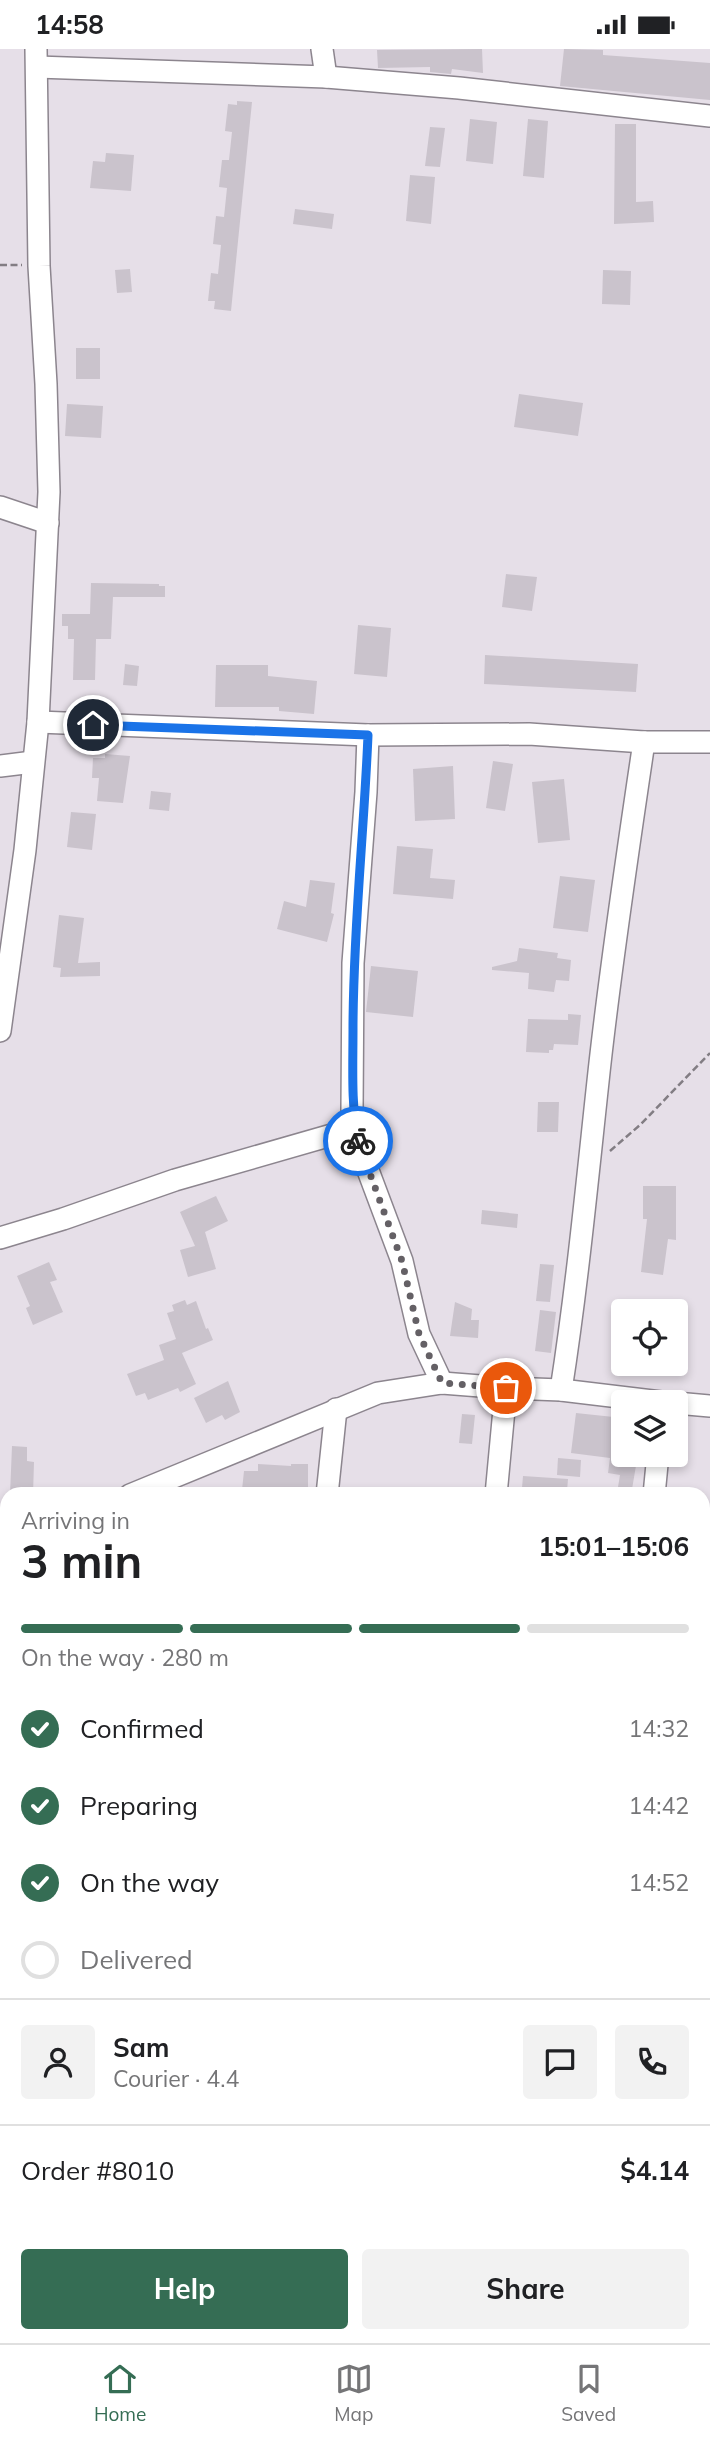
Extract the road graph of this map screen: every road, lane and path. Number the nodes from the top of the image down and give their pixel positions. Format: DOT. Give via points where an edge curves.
graph roads {
  1 [pos="322,49"];
  2 [pos="37,58"];
  3 [pos="326,77"];
  4 [pos="710,116"];
  5 [pos="0,507"];
  6 [pos="48,523"];
  7 [pos="38,722"];
  8 [pos="368,735"];
  9 [pos="710,741"];
  10 [pos="644,742"];
  11 [pos="33,762"];
  12 [pos="0,766"];
  13 [pos="0,1031"];
  14 [pos="710,1053"];
  15 [pos="356,1128"];
  16 [pos="590,1168"];
  17 [pos="0,1238"];
  18 [pos="442,1383"];
  19 [pos="506,1388"];
  20 [pos="561,1390"];
  21 [pos="611,1396"];
  22 [pos="688,1404"];
  23 [pos="710,1406"];
  24 [pos="336,1409"];
  25 [pos="657,1467"];
  26 [pos="151,1487"];
  27 [pos="328,1487"];
  28 [pos="497,1487"];
  29 [pos="655,1487"];
  1 -- 3 [label="street"];
  2 -- 3 [label="street"];
  2 -- 6 [label="street"];
  3 -- 4 [label="street"];
  5 -- 6 [label="street"];
  6 -- 7 [label="street"];
  7 -- 8 [label="street"];
  7 -- 11 [label="street"];
  8 -- 10 [label="street" via="529,734"];
  8 -- 15 [label="street" via="353,963 352,1110"];
  9 -- 10 [label="street"];
  10 -- 16 [label="street"];
  11 -- 12 [label="street"];
  11 -- 13 [label="street"];
  14 -- 16 [label="path" via="640,1125"];
  15 -- 17 [label="street" via="175,1180"];
  15 -- 18 [label="street" via="402,1261 419,1334"];
  16 -- 20 [label="street"];
  18 -- 19 [label="street"];
  18 -- 24 [label="street" via="378,1393"];
  19 -- 20 [label="street"];
  19 -- 28 [label="street"];
  20 -- 21 [label="street"];
  22 -- 23 [label="street"];
  24 -- 26 [label="street"];
  24 -- 27 [label="street"];
  25 -- 29 [label="street"];
}
